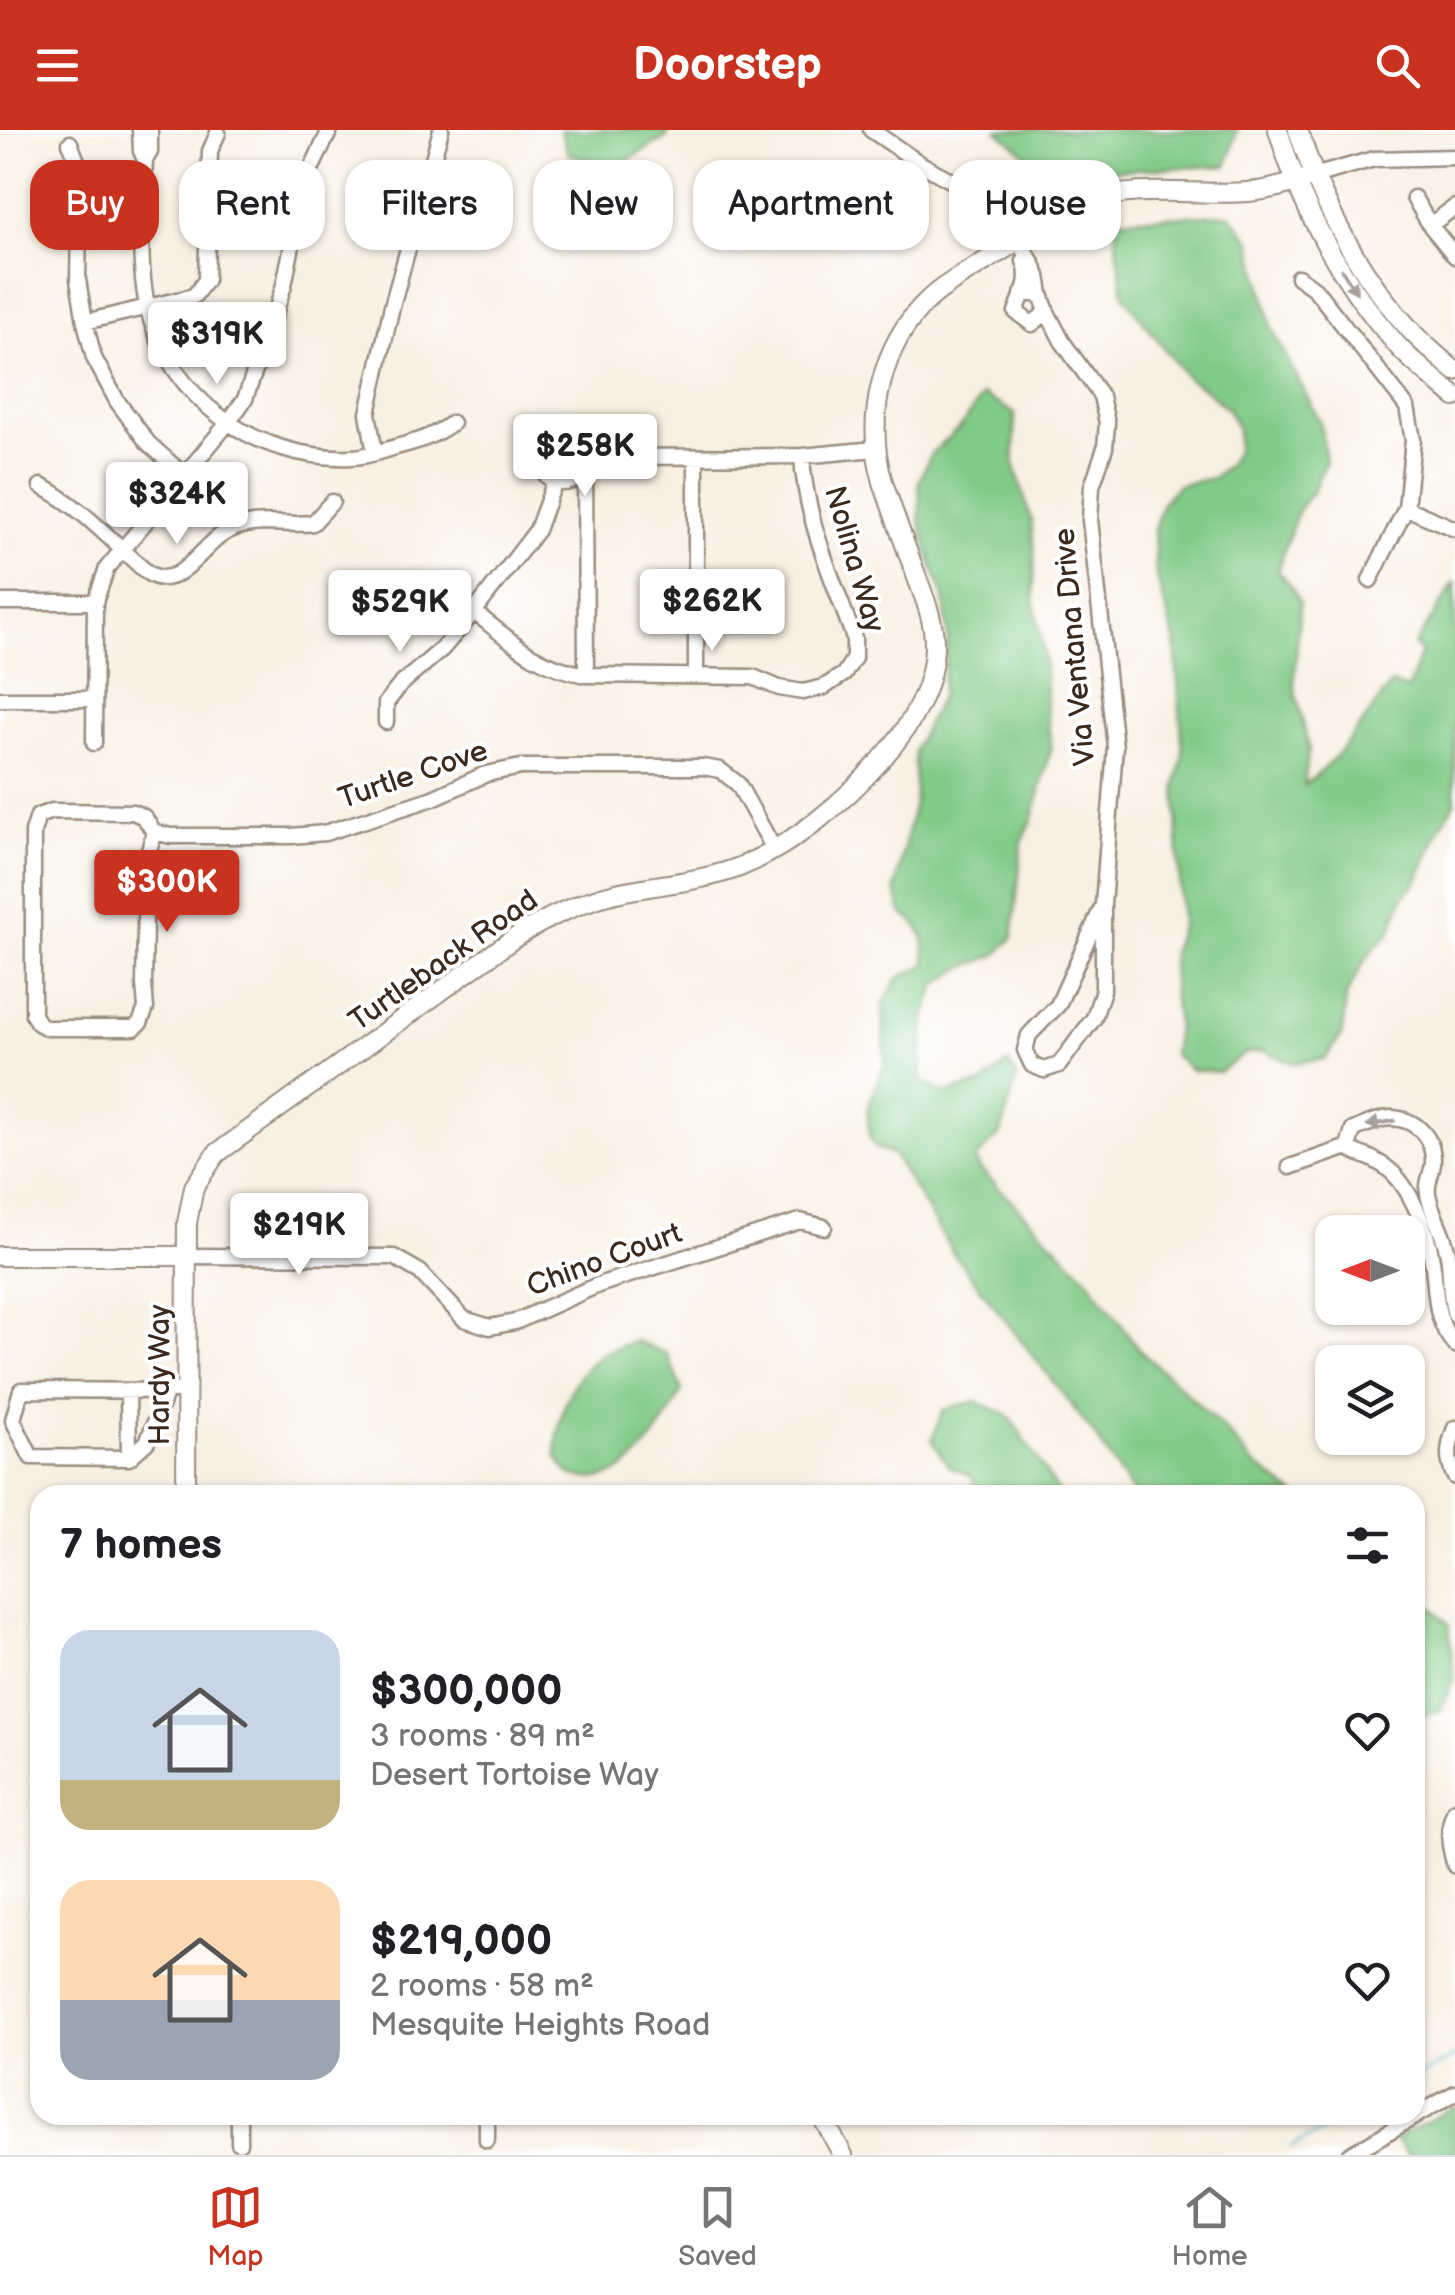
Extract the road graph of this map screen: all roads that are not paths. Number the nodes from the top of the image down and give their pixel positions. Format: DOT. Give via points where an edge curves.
graph roads {
  1 [pos="140,130"];
  2 [pos="151,130"];
  3 [pos="330,130"];
  4 [pos="441,130"];
  5 [pos="870,130"];
  6 [pos="1278,130"];
  7 [pos="1298,130"];
  8 [pos="218,133"];
  9 [pos="70,143"];
  10 [pos="1455,158"];
  11 [pos="145,160"];
  12 [pos="949,179"];
  13 [pos="1305,179"];
  14 [pos="1121,195"];
  15 [pos="1414,198"];
  16 [pos="1455,207"];
  17 [pos="1430,225"];
  18 [pos="143,250"];
  19 [pos="1004,250"];
  20 [pos="1019,250"];
  21 [pos="1022,250"];
  22 [pos="1455,256"];
  23 [pos="1298,277"];
  24 [pos="1022,294"];
  25 [pos="1041,294"];
  26 [pos="148,308"];
  27 [pos="1047,312"];
  28 [pos="85,322"];
  29 [pos="1032,324"];
  30 [pos="1062,341"];
  31 [pos="1455,371"];
  32 [pos="1455,398"];
  33 [pos="228,423"];
  34 [pos="452,423"];
  35 [pos="577,443"];
  36 [pos="875,448"];
  37 [pos="375,454"];
  38 [pos="802,456"];
  39 [pos="696,457"];
  40 [pos="585,463"];
  41 [pos="185,476"];
  42 [pos="554,481"];
  43 [pos="41,486"];
  44 [pos="332,502"];
  45 [pos="1406,508"];
  46 [pos="1455,529"];
  47 [pos="123,550"];
  48 [pos="1370,580"];
  49 [pos="1,601"];
  50 [pos="95,602"];
  51 [pos="474,612"];
  52 [pos="586,675"];
  53 [pos="696,676"];
  54 [pos="0,699"];
  55 [pos="94,699"];
  56 [pos="386,722"];
  57 [pos="94,743"];
  58 [pos="154,832"];
  59 [pos="774,848"];
  60 [pos="1103,904"];
  61 [pos="1348,1147"];
  62 [pos="1290,1167"];
  63 [pos="824,1226"];
  64 [pos="0,1256"];
  65 [pos="187,1256"];
  66 [pos="1455,1315"];
  67 [pos="1455,1345"];
  68 [pos="128,1391"];
  69 [pos="177,1391"];
  70 [pos="1455,1428"];
  71 [pos="130,1458"];
  72 [pos="1455,1478"];
  73 [pos="185,1485"];
  74 [pos="1455,1810"];
  75 [pos="1455,1866"];
  76 [pos="1455,2093"];
  77 [pos="1425,2111"];
  78 [pos="239,2125"];
  79 [pos="487,2125"];
  80 [pos="826,2125"];
  81 [pos="1400,2125"];
  82 [pos="486,2140"];
  83 [pos="239,2143"];
  84 [pos="843,2155"];
  85 [pos="1349,2155"];
  1 -- 11 [label="street"];
  2 -- 11 [label="street"];
  3 -- 33 [label="street" via="302,188 274,318 245,399"];
  4 -- 37 [label="street" via="368,413"];
  5 -- 12 [label="street"];
  6 -- 13 [label="main road"];
  7 -- 13 [label="main road"];
  8 -- 26 [label="street" via="210,151 206,280 194,296"];
  9 -- 28 [label="street" via="80,169 78,280"];
  10 -- 13 [label="street, Turtleback Road" via="1374,159"];
  13 -- 14 [label="main road, Turtleback Road" via="1251,192"];
  13 -- 31 [label="main road" via="1373,284"];
  13 -- 32 [label="main road, one-way" via="1304,204 1352,288 1399,348"];
  15 -- 17 [label="street"];
  16 -- 17 [label="street"];
  17 -- 22 [label="street"];
  18 -- 26 [label="street"];
  19 -- 36 [label="main road, Turtleback Road" via="928,300 901,334 885,366"];
  20 -- 24 [label="street" via="1028,270"];
  21 -- 25 [label="street"];
  23 -- 45 [label="street" via="1315,289 1406,407 1412,440"];
  24 -- 25 [label="street"];
  24 -- 29 [label="street" via="1016,312"];
  25 -- 27 [label="street"];
  26 -- 28 [label="street"];
  26 -- 33 [label="street" via="180,379"];
  27 -- 29 [label="street"];
  27 -- 30 [label="street, Via Ventana Drive"];
  28 -- 41 [label="street" via="94,358 117,401 148,443"];
  29 -- 30 [label="street, Via Ventana Drive"];
  30 -- 60 [label="street, Via Ventana Drive" via="1102,396 1107,423 1090,520 1115,748"];
  33 -- 37 [label="street" via="290,452"];
  33 -- 41 [label="street"];
  34 -- 37 [label="street" via="432,438"];
  35 -- 39 [label="street" via="600,457"];
  35 -- 40 [label="street"];
  35 -- 42 [label="street" via="562,439 547,447 542,464"];
  36 -- 38 [label="street"];
  36 -- 59 [label="main road, Turtleback Road" via="930,608 935,646 929,686 870,772 835,808"];
  38 -- 39 [label="street"];
  38 -- 53 [label="street, Nolina Way" via="812,519 854,638 854,658 824,688 803,692 754,677"];
  39 -- 53 [label="street"];
  40 -- 42 [label="street" via="574,480"];
  40 -- 52 [label="street"];
  41 -- 47 [label="street"];
  42 -- 51 [label="street" via="537,530"];
  43 -- 47 [label="street"];
  44 -- 47 [label="street" via="313,523 256,522 224,532 172,576 151,576"];
  45 -- 46 [label="street"];
  45 -- 48 [label="street"];
  47 -- 50 [label="street" via="107,568"];
  49 -- 50 [label="street"];
  50 -- 55 [label="street"];
  51 -- 52 [label="street" via="533,658"];
  51 -- 56 [label="street" via="401,684 386,703"];
  52 -- 53 [label="street"];
  54 -- 55 [label="street"];
  55 -- 57 [label="street"];
  58 -- 58 [label="street, Turtle Cove" via="146,862 146,1008 140,1023 48,1028 33,1015 38,816 52,810 133,812"];
  58 -- 59 [label="street, Turtle Cove" via="325,833 521,767 703,767 738,784"];
  59 -- 65 [label="main road, Turtleback Road" via="741,866 574,905 513,939 216,1154 194,1187"];
  60 -- 60 [label="street, Via Ventana Drive" via="1058,1005 1029,1035 1025,1050 1032,1065 1044,1070 1059,1066 1094,1018 1103,990"];
  61 -- 62 [label="street"];
  66 -- 61 [label="street, one-way" via="1444,1234 1427,1187 1430,1142 1420,1128 1392,1118 1353,1130"];
  61 -- 67 [label="street" via="1392,1172 1406,1189 1432,1258 1440,1322"];
  63 -- 65 [label="street, Chino Court" via="800,1221 490,1326 464,1318 420,1272 394,1257"];
  64 -- 65 [label="main road"];
  65 -- 69 [label="main road, Hardy Way"];
  68 -- 69 [label="street"];
  68 -- 71 [label="street"];
  68 -- 71 [label="street" via="21,1390 13,1420 30,1457"];
  69 -- 71 [label="street"];
  69 -- 73 [label="main road, Hardy Way"];
  70 -- 72 [label="street" via="1448,1465"];
  74 -- 75 [label="street" via="1448,1844"];
  76 -- 77 [label="street"];
  78 -- 83 [label="street"];
  79 -- 82 [label="street"];
  80 -- 84 [label="main road"];
  81 -- 85 [label="street"];
}
